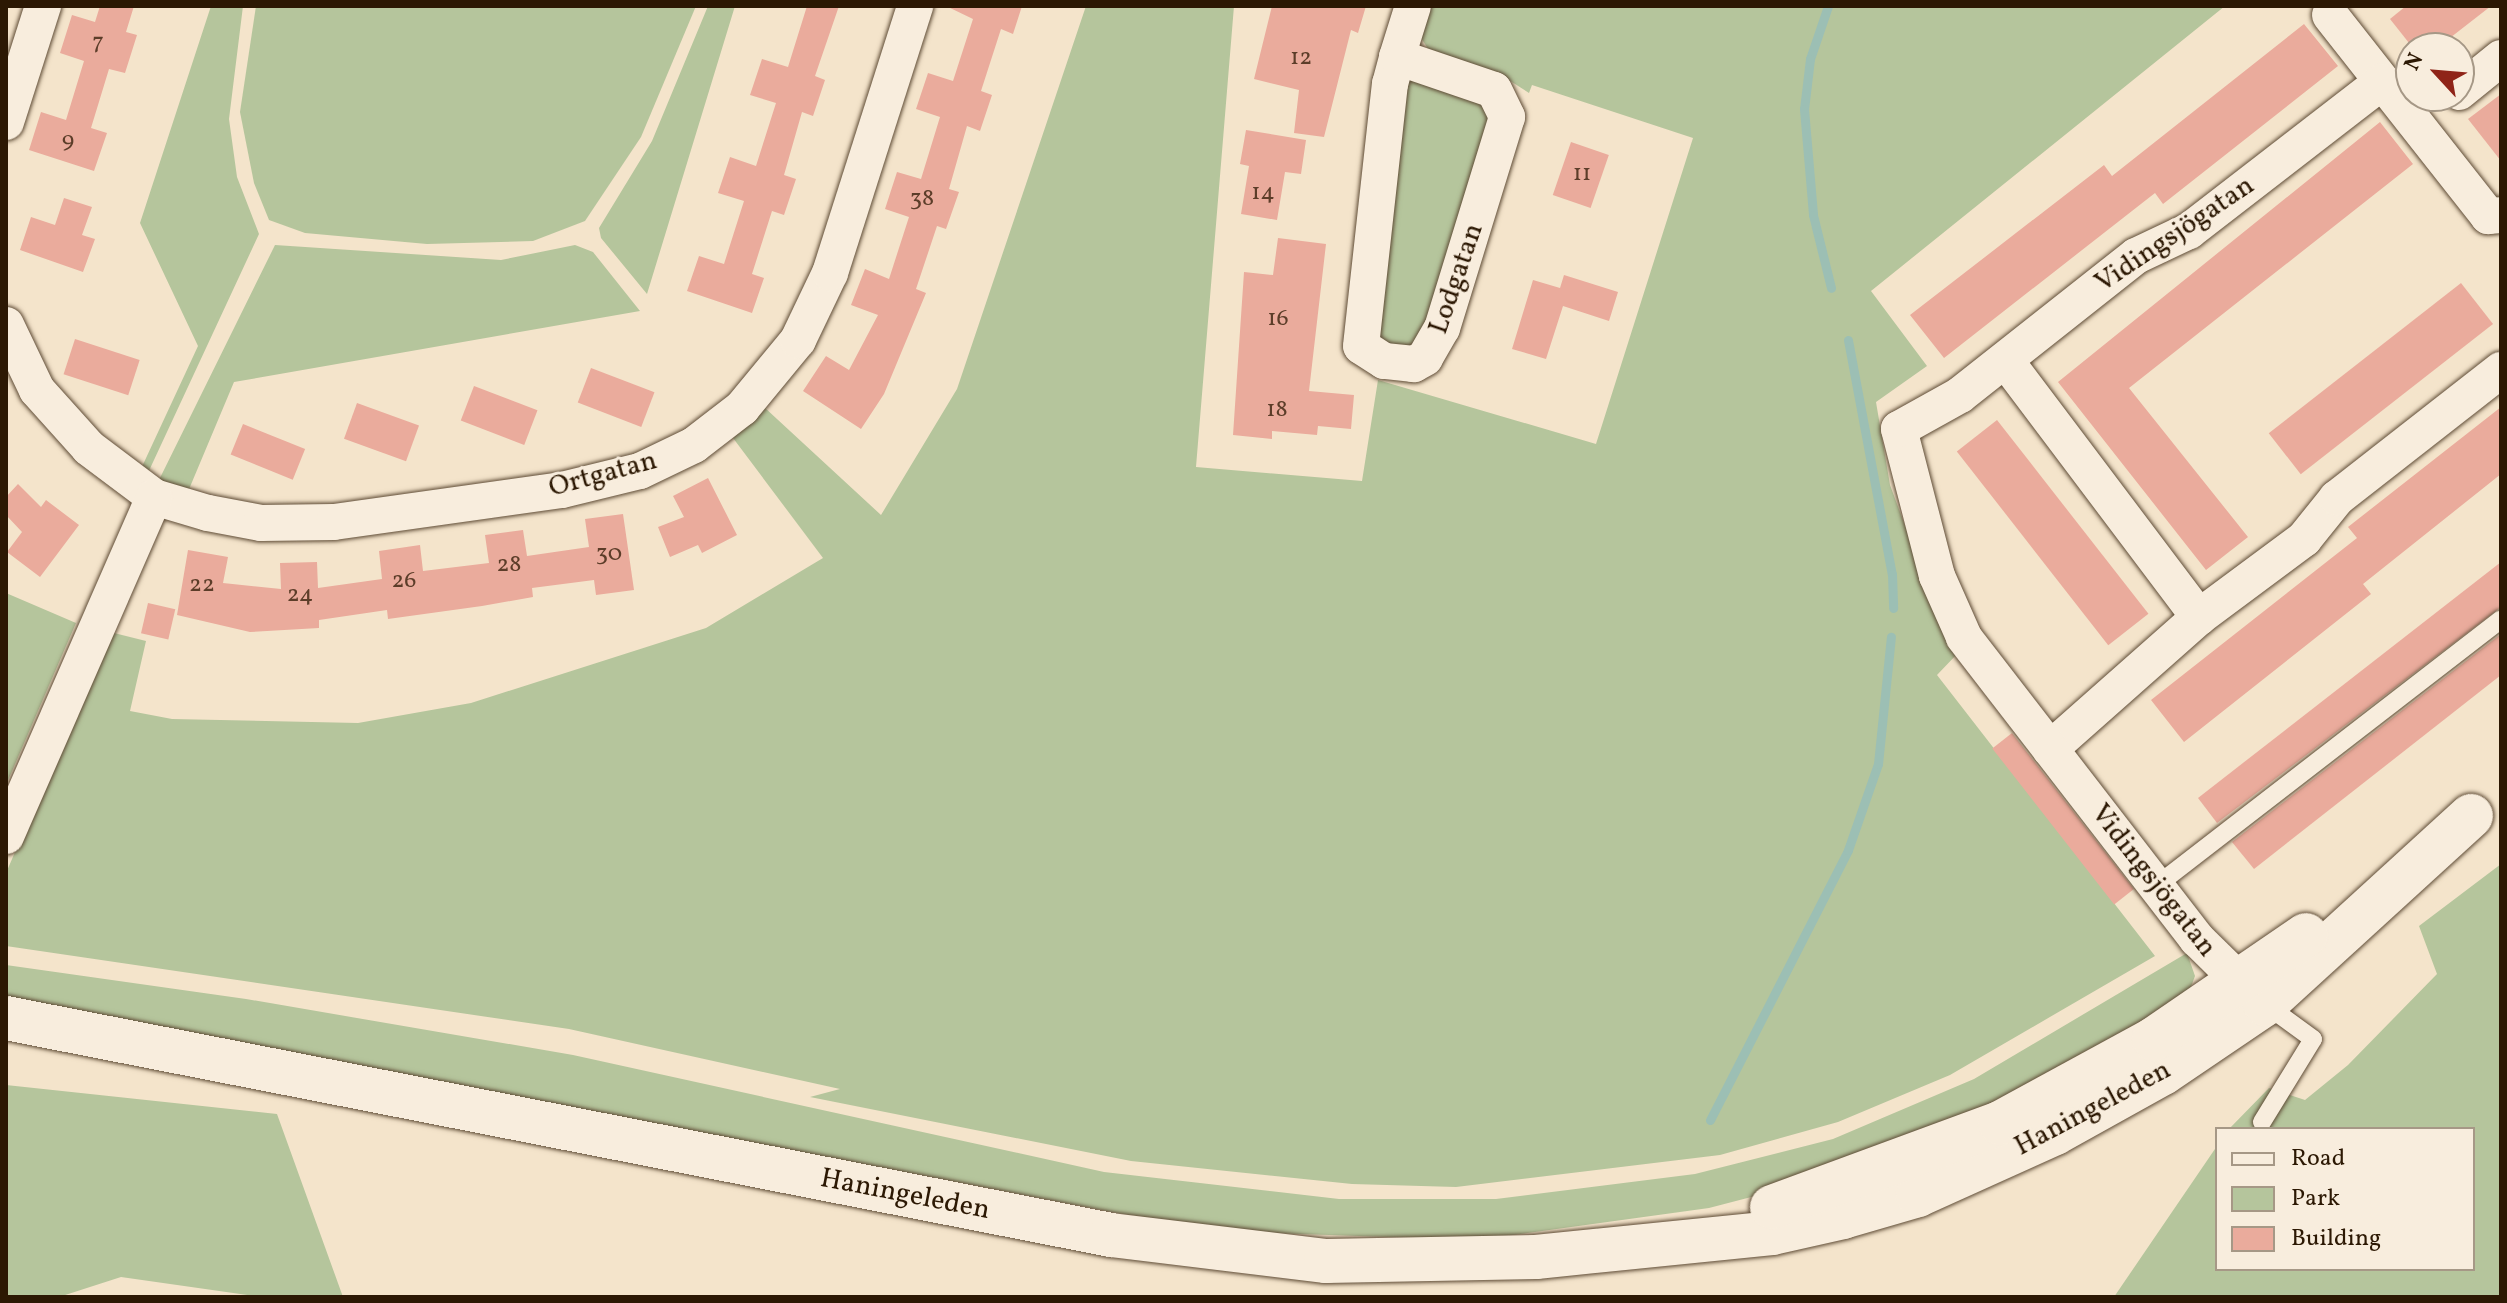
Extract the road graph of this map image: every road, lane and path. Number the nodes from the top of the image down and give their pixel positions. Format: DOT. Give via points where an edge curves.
graph roads {
  1 [pos="43,6"];
  2 [pos="915,6"];
  3 [pos="1413,6"];
  4 [pos="2330,15"];
  5 [pos="1397,57"];
  6 [pos="2501,58"];
  7 [pos="2475,79"];
  8 [pos="2382,82"];
  9 [pos="2434,112"];
  10 [pos="6,122"];
  11 [pos="2416,126"];
  12 [pos="2497,224"];
  13 [pos="6,325"];
  14 [pos="2006,361"];
  15 [pos="2501,370"];
  16 [pos="154,497"];
  17 [pos="2199,617"];
  18 [pos="2501,619"];
  19 [pos="2050,749"];
  20 [pos="2486,804"];
  21 [pos="6,836"];
  22 [pos="2156,886"];
  23 [pos="2252,994"];
  24 [pos="6,1018"];
  25 [pos="6,1043"];
  26 [pos="179,1053"];
  27 [pos="2262,1122"];
  1 -- 10 [label="street"];
  2 -- 16 [label="street, Ortgatan" via="812,317 742,408 694,445 602,482 334,522 261,523"];
  3 -- 5 [label="street, Lodgatan"];
  4 -- 8 [label="street"];
  5 -- 5 [label="street, Lodgatan" via="1361,346 1384,361 1414,364 1425,358 1442,328 1507,117 1494,90"];
  6 -- 7 [label="street"];
  8 -- 11 [label="street"];
  8 -- 14 [label="street, Vidingsjögatan" via="2189,231 2136,256"];
  9 -- 11 [label="street"];
  11 -- 12 [label="street"];
  13 -- 16 [label="street, Ortgatan" via="37,390 60,421"];
  14 -- 17 [label="street"];
  14 -- 19 [label="street, Vidingsjögatan" via="1899,429 1937,576 1964,637"];
  15 -- 17 [label="street" via="2328,506 2304,539"];
  16 -- 21 [label="street"];
  17 -- 19 [label="street"];
  18 -- 22 [label="lane"];
  19 -- 22 [label="street, Vidingsjögatan"];
  20 -- 23 [label="main road, Haningeleden"];
  22 -- 23 [label="street, Vidingsjögatan"];
  23 -- 26 [label="main road, Haningeleden" via="2154,1039 2000,1123 1805,1197 1638,1244 1455,1263 1231,1251 1020,1218"];
  23 -- 27 [label="lane" via="2313,1039"];
  24 -- 26 [label="main road, Haningeleden"];
  25 -- 26 [label="main road, Haningeleden"];
}
